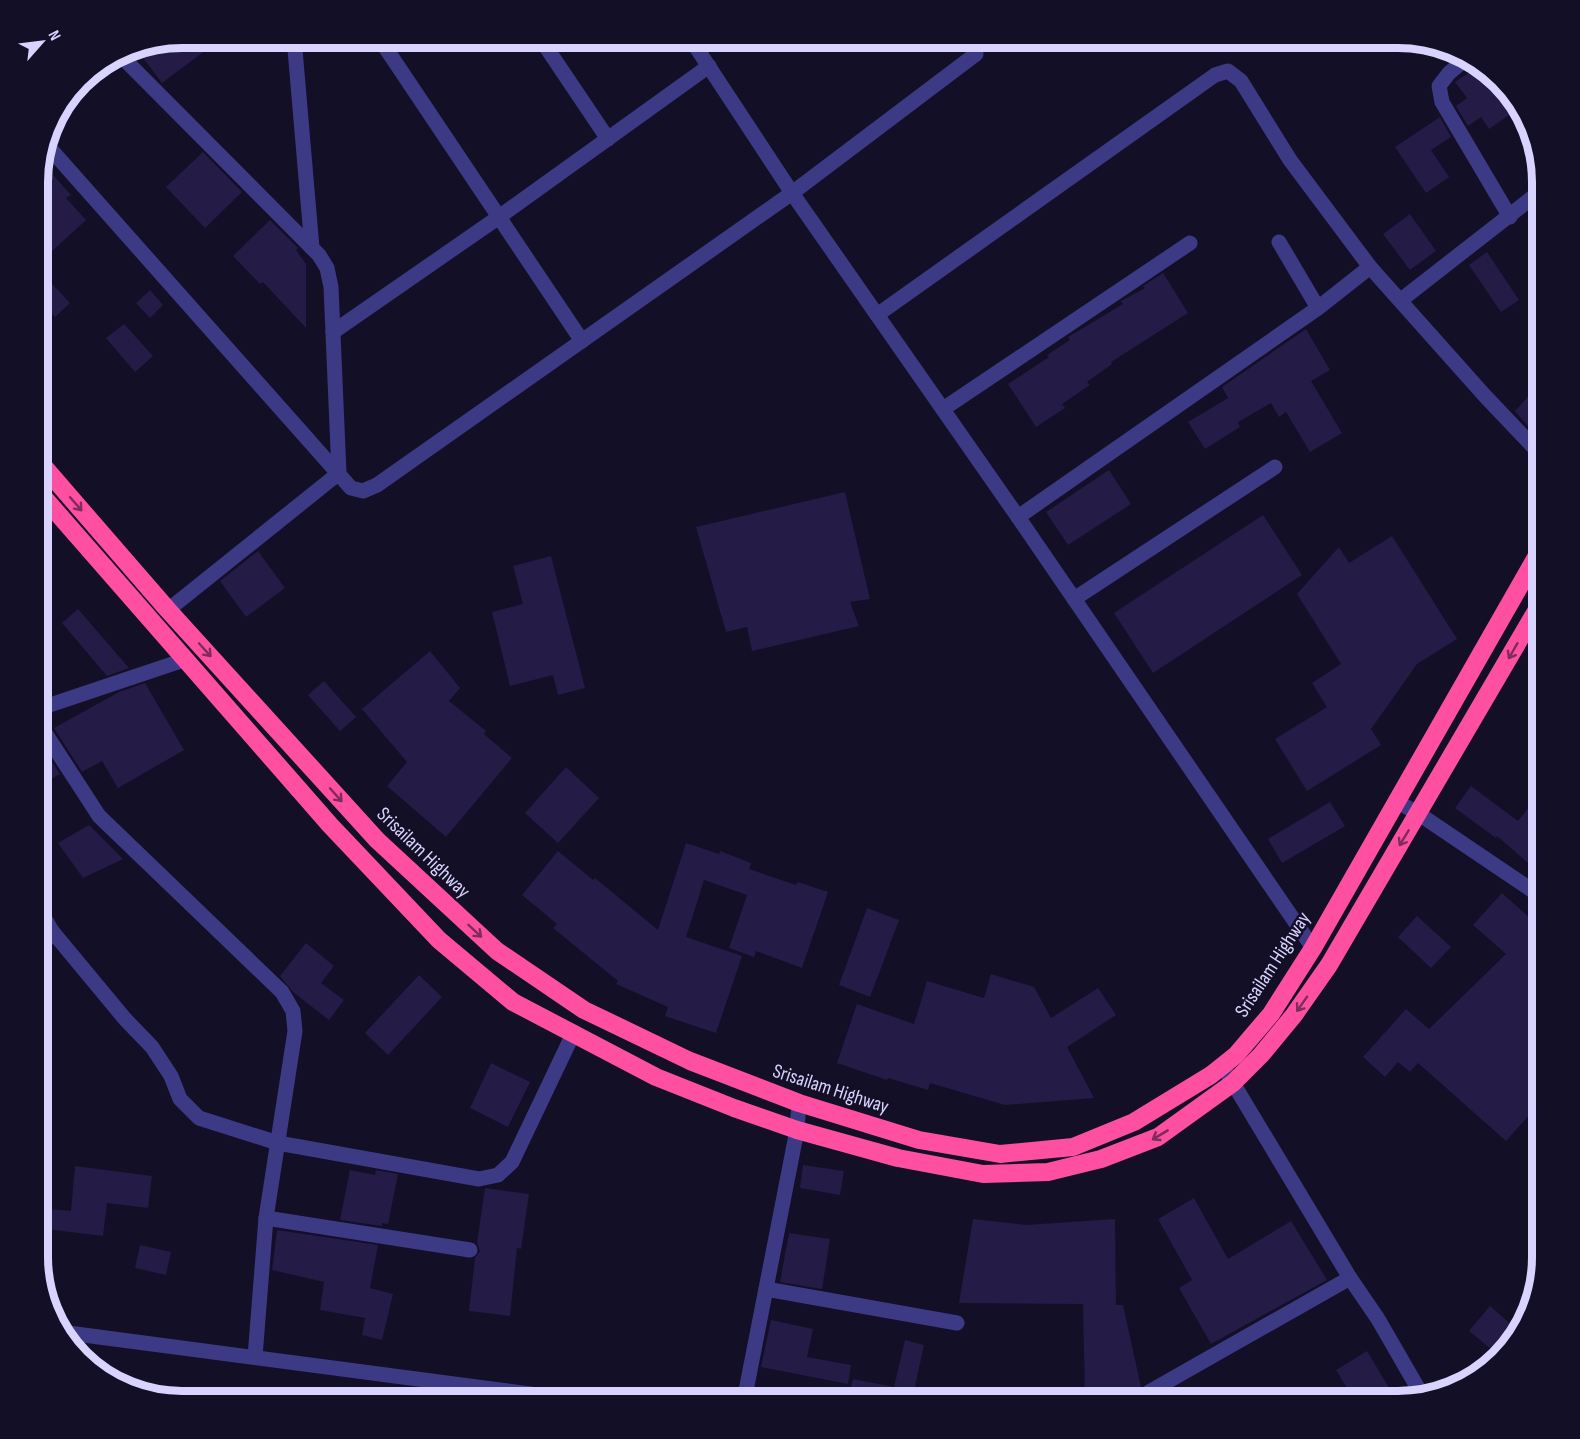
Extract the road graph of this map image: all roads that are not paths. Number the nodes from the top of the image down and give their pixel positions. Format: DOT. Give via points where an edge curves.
graph roads {
  1 [pos="295,48"];
  2 [pos="386,48"];
  3 [pos="547,48"];
  4 [pos="697,48"];
  5 [pos="976,54"];
  6 [pos="126,61"];
  7 [pos="1460,64"];
  8 [pos="709,66"];
  9 [pos="608,139"];
  10 [pos="52,151"];
  11 [pos="792,193"];
  12 [pos="1532,198"];
  13 [pos="499,217"];
  14 [pos="1510,217"];
  15 [pos="1279,242"];
  16 [pos="1190,243"];
  17 [pos="312,248"];
  18 [pos="1370,267"];
  19 [pos="1401,300"];
  20 [pos="1318,308"];
  21 [pos="877,315"];
  22 [pos="333,332"];
  23 [pos="582,341"];
  24 [pos="943,409"];
  25 [pos="1532,445"];
  26 [pos="1275,467"];
  27 [pos="48,472"];
  28 [pos="339,473"];
  29 [pos="48,503"];
  30 [pos="1018,517"];
  31 [pos="1532,564"];
  32 [pos="1074,599"];
  33 [pos="168,610"];
  34 [pos="1532,618"];
  35 [pos="184,660"];
  36 [pos="48,706"];
  37 [pos="48,737"];
  38 [pos="1396,801"];
  39 [pos="1419,814"];
  40 [pos="1532,890"];
  41 [pos="48,924"];
  42 [pos="52,931"];
  43 [pos="48,937"];
  44 [pos="1313,948"];
  45 [pos="574,1032"];
  46 [pos="1222,1066"];
  47 [pos="1233,1083"];
  48 [pos="799,1103"];
  49 [pos="797,1130"];
  50 [pos="278,1143"];
  51 [pos="266,1218"];
  52 [pos="470,1251"];
  53 [pos="1350,1278"];
  54 [pos="766,1289"];
  55 [pos="957,1323"];
  56 [pos="73,1334"];
  57 [pos="255,1358"];
  58 [pos="1419,1389"];
  59 [pos="458,1391"];
  60 [pos="746,1391"];
  61 [pos="1151,1391"];
  1 -- 17 [label="street"];
  2 -- 13 [label="street"];
  3 -- 9 [label="street"];
  4 -- 8 [label="street"];
  5 -- 11 [label="street"];
  6 -- 17 [label="street"];
  7 -- 14 [label="street" via="1439,86 1442,102"];
  8 -- 9 [label="street"];
  8 -- 11 [label="street"];
  9 -- 13 [label="street"];
  10 -- 28 [label="street"];
  11 -- 21 [label="street"];
  11 -- 23 [label="street"];
  12 -- 14 [label="street"];
  13 -- 22 [label="street"];
  13 -- 23 [label="street"];
  14 -- 19 [label="street"];
  15 -- 20 [label="street"];
  16 -- 24 [label="street"];
  17 -- 22 [label="street" via="327,268"];
  18 -- 19 [label="street"];
  18 -- 20 [label="street"];
  18 -- 21 [label="street" via="1290,160 1241,81 1228,71 1215,75"];
  19 -- 25 [label="street"];
  20 -- 30 [label="street"];
  21 -- 24 [label="street"];
  22 -- 28 [label="street"];
  23 -- 28 [label="street" via="376,485 363,491 351,488"];
  24 -- 30 [label="street"];
  26 -- 32 [label="street"];
  27 -- 33 [label="highway, Srisailam Highway, one-way"];
  28 -- 33 [label="street"];
  29 -- 35 [label="highway"];
  30 -- 32 [label="street"];
  31 -- 38 [label="highway, Srisailam Highway"];
  32 -- 44 [label="street"];
  33 -- 48 [label="highway, Srisailam Highway, one-way" via="377,840 497,951 584,1010 690,1061"];
  34 -- 39 [label="highway, one-way"];
  35 -- 36 [label="street"];
  35 -- 45 [label="highway" via="330,825 439,940 513,1002"];
  37 -- 50 [label="street" via="99,816 282,992 293,1011 295,1031"];
  38 -- 39 [label="street"];
  38 -- 44 [label="highway, Srisailam Highway"];
  39 -- 40 [label="street"];
  39 -- 47 [label="highway, one-way" via="1329,965 1294,1015"];
  41 -- 42 [label="street"];
  42 -- 43 [label="street"];
  42 -- 50 [label="street" via="152,1047 180,1099 199,1118"];
  44 -- 46 [label="highway, Srisailam Highway" via="1270,1014"];
  45 -- 49 [label="highway" via="656,1077"];
  45 -- 50 [label="street" via="512,1162 498,1175 479,1179"];
  46 -- 47 [label="street"];
  46 -- 48 [label="highway, Srisailam Highway" via="1134,1122 1083,1143 1000,1154 919,1140"];
  47 -- 49 [label="highway, one-way" via="1158,1137 1101,1159 1047,1172 983,1174 898,1158"];
  47 -- 53 [label="street"];
  48 -- 49 [label="street"];
  49 -- 54 [label="street"];
  50 -- 51 [label="street"];
  51 -- 52 [label="street"];
  51 -- 57 [label="street"];
  53 -- 58 [label="street"];
  53 -- 61 [label="street"];
  54 -- 55 [label="street"];
  54 -- 60 [label="street"];
  56 -- 57 [label="street"];
  57 -- 59 [label="street"];
}
